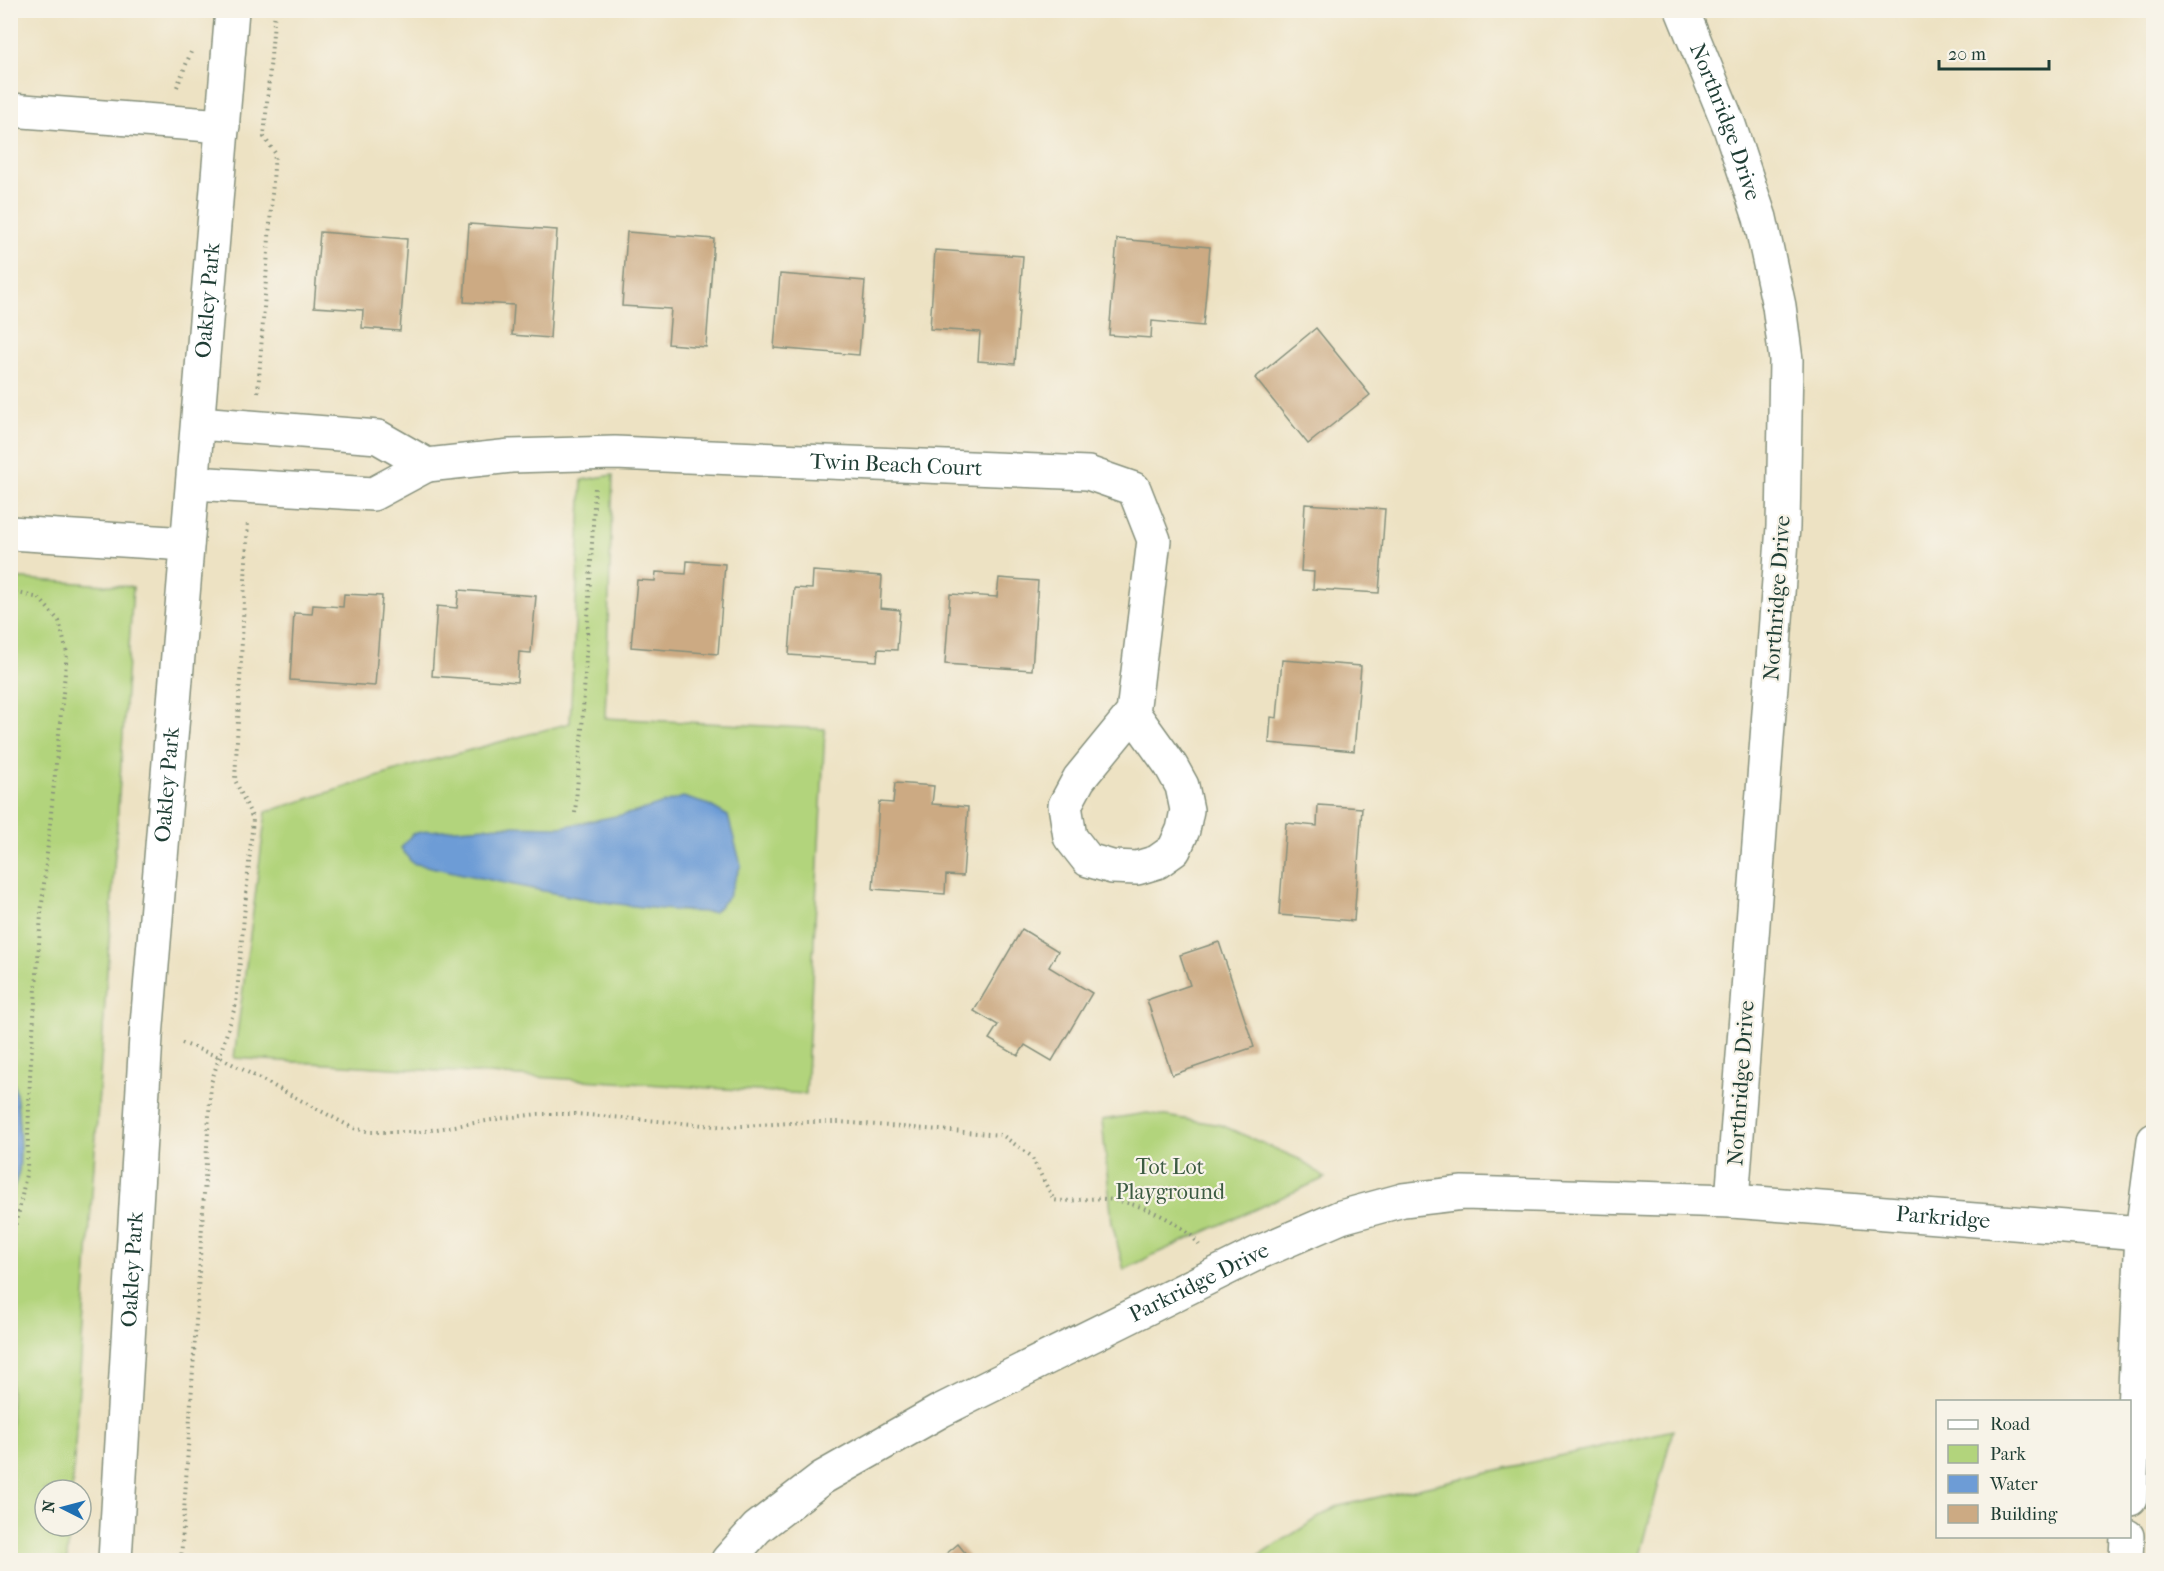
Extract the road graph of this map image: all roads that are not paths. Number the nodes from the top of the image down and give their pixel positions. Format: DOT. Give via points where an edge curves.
graph roads {
  1 [pos="232,10"];
  2 [pos="1682,10"];
  3 [pos="10,110"];
  4 [pos="223,126"];
  5 [pos="198,423"];
  6 [pos="427,465"];
  7 [pos="194,483"];
  8 [pos="10,533"];
  9 [pos="187,544"];
  10 [pos="1133,713"];
  11 [pos="2154,1140"];
  12 [pos="1732,1201"];
  13 [pos="2148,1233"];
  14 [pos="2131,1484"];
  15 [pos="2127,1538"];
  16 [pos="115,1560"];
  17 [pos="728,1560"];
  18 [pos="2126,1560"];
  1 -- 4 [label="street, Oakley Park"];
  2 -- 12 [label="street, Northridge Drive" via="1729,124 1760,218 1786,360 1783,527"];
  3 -- 4 [label="street"];
  4 -- 5 [label="street, Oakley Park"];
  5 -- 6 [label="street" via="378,437"];
  5 -- 7 [label="street, Oakley Park"];
  6 -- 7 [label="street, Twin Beach Court" via="372,494"];
  6 -- 10 [label="street, Twin Beach Court" via="511,456 597,453 1088,473 1134,489 1154,540"];
  7 -- 9 [label="street, Oakley Park"];
  8 -- 9 [label="street"];
  9 -- 16 [label="street, Oakley Park" via="146,1037"];
  10 -- 10 [label="street" via="1079,779 1065,805 1070,837 1088,860 1112,867 1137,868 1174,850 1187,810 1182,786 1171,766"];
  11 -- 13 [label="street"];
  12 -- 13 [label="street, Parkridge"];
  12 -- 17 [label="street, Parkridge Drive" via="1463,1193 1403,1200 1341,1217 1216,1273 940,1411 822,1478 757,1528"];
  13 -- 14 [label="street"];
  15 -- 18 [label="street"];
}
